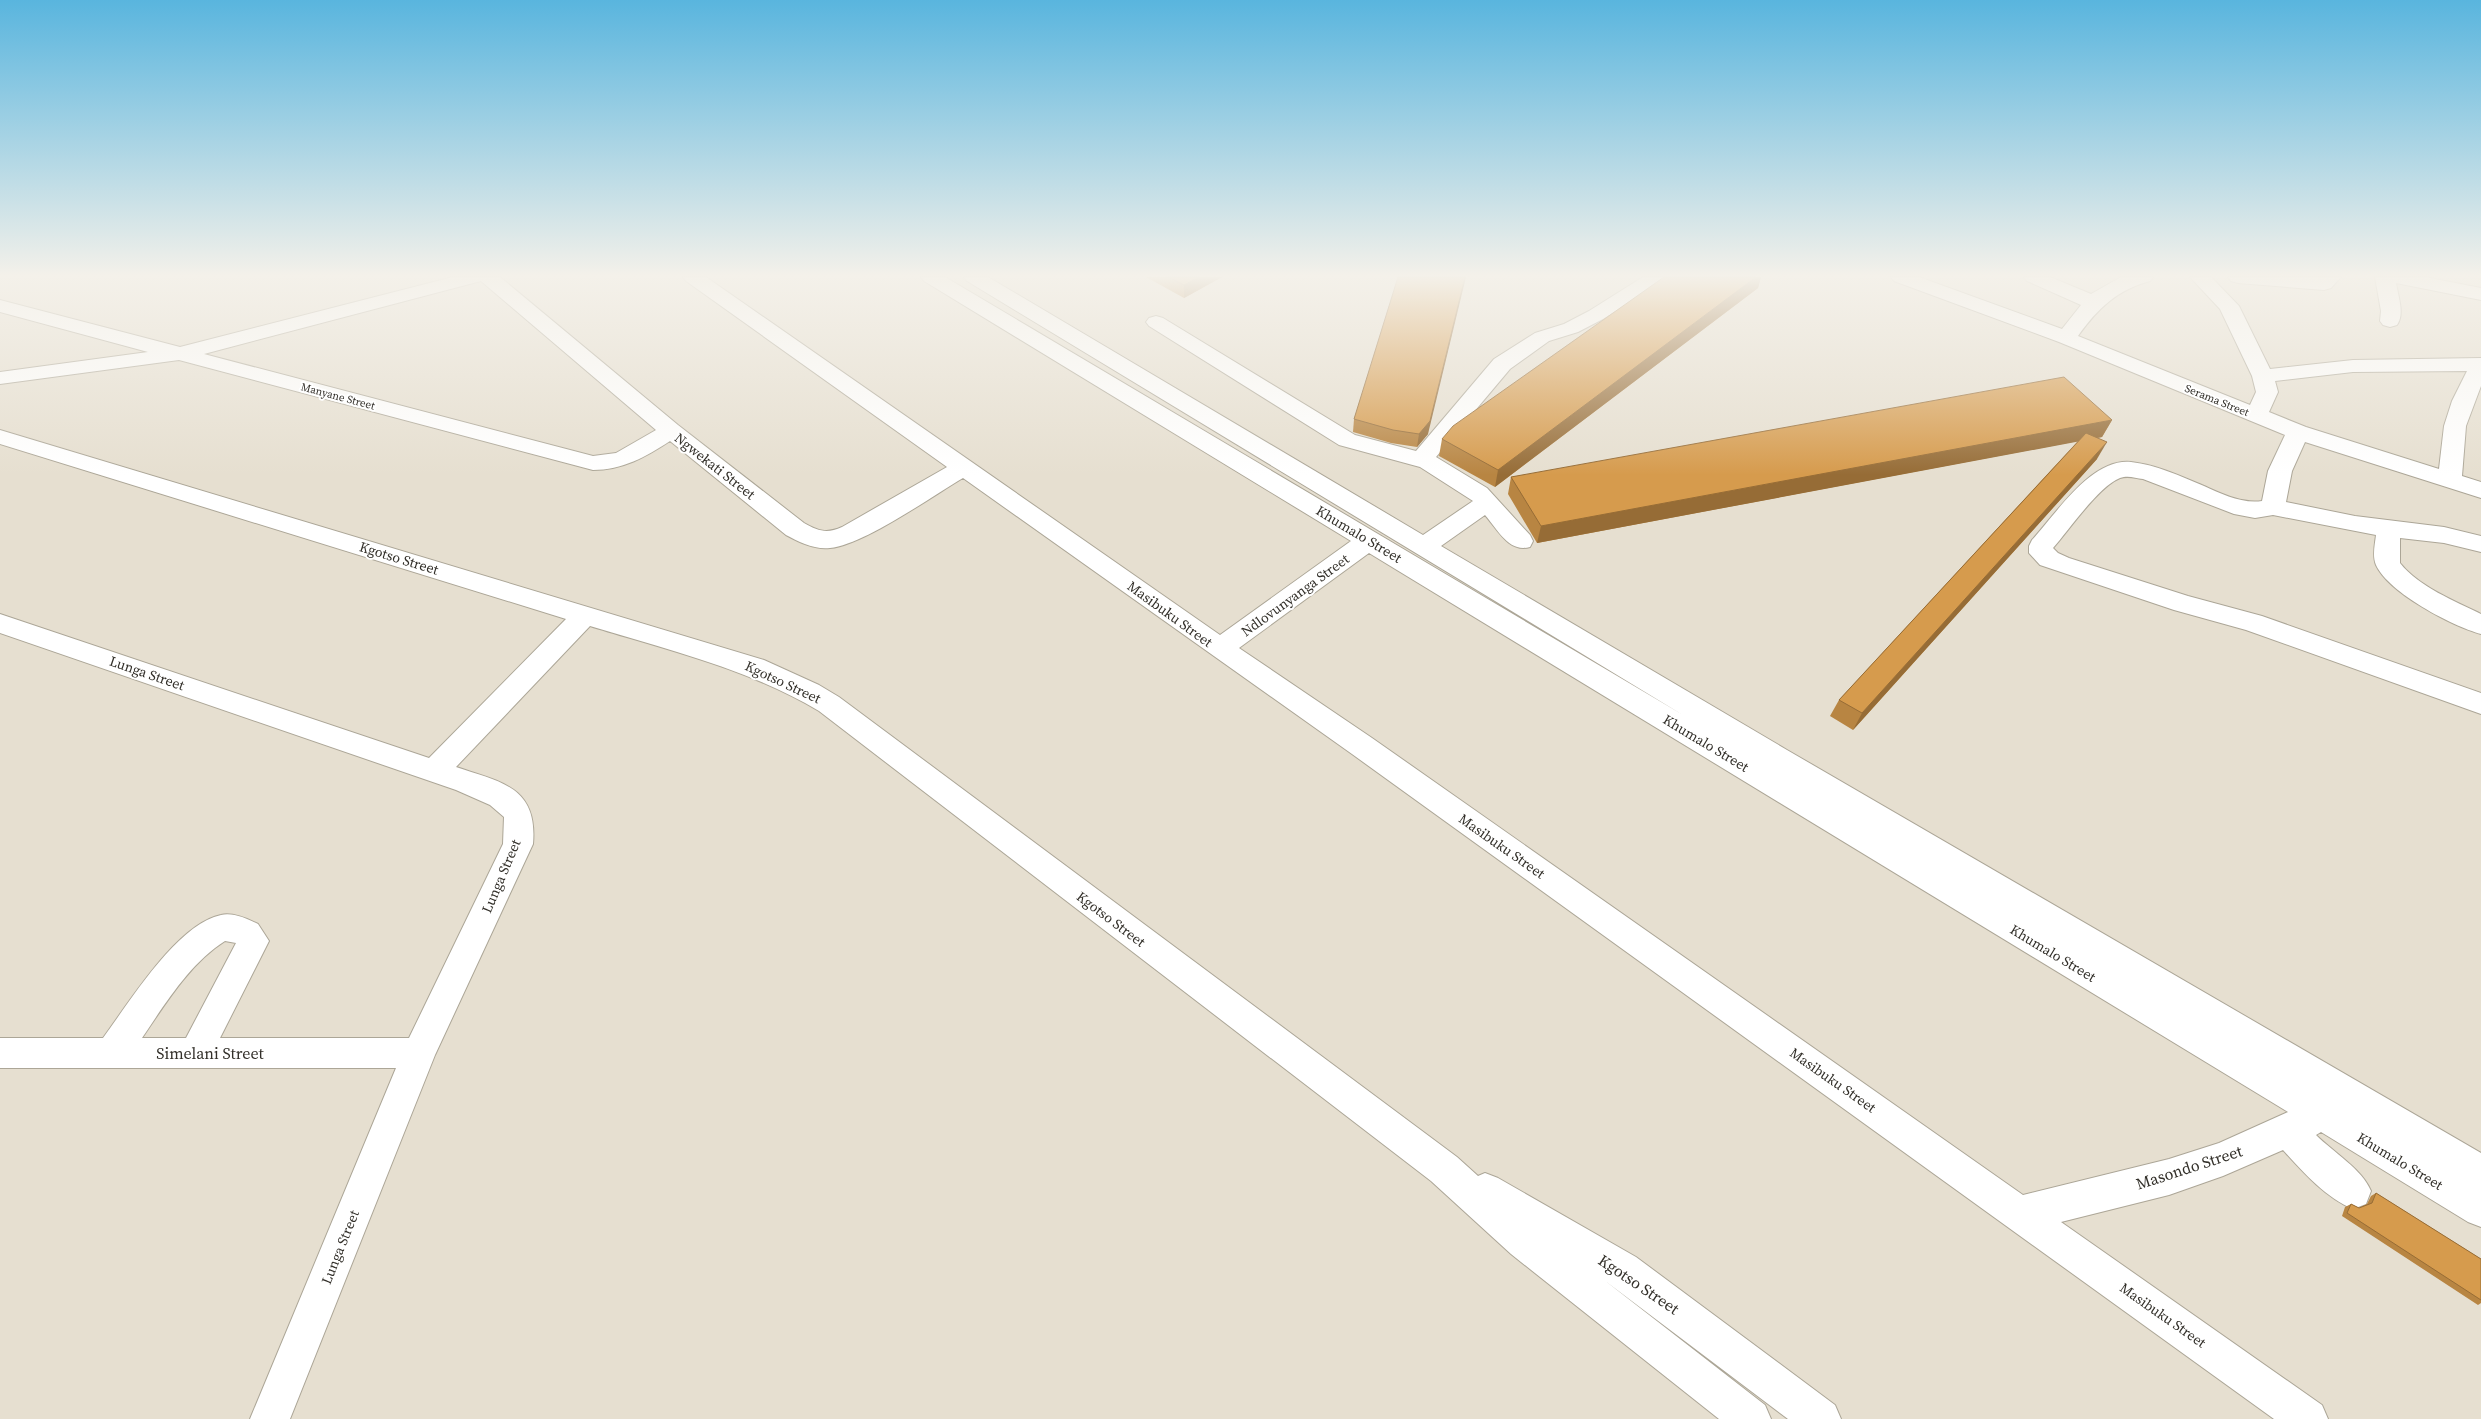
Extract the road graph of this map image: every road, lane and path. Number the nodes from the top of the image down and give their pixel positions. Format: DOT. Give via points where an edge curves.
graph roads {
  1 [pos="138,343"];
  2 [pos="220,343"];
  3 [pos="567,343"];
  4 [pos="788,343"];
  5 [pos="1042,343"];
  6 [pos="1085,343"];
  7 [pos="1190,343"];
  8 [pos="1533,343"];
  9 [pos="2079,343"];
  10 [pos="2247,343"];
  11 [pos="178,354"];
  12 [pos="2480,367"];
  13 [pos="2263,376"];
  14 [pos="0,378"];
  15 [pos="2256,415"];
  16 [pos="670,430"];
  17 [pos="2298,432"];
  18 [pos="0,438"];
  19 [pos="1421,460"];
  20 [pos="965,467"];
  21 [pos="2450,481"];
  22 [pos="2481,490"];
  23 [pos="1487,503"];
  24 [pos="2273,507"];
  25 [pos="2388,529"];
  26 [pos="1370,540"];
  27 [pos="1521,541"];
  28 [pos="2481,544"];
  29 [pos="1425,545"];
  30 [pos="1446,586"];
  31 [pos="1510,596"];
  32 [pos="586,614"];
  33 [pos="0,623"];
  34 [pos="2481,625"];
  35 [pos="1220,650"];
  36 [pos="2481,704"];
  37 [pos="434,771"];
  38 [pos="0,1053"];
  39 [pos="111,1053"];
  40 [pos="195,1053"];
  41 [pos="419,1053"];
  42 [pos="2326,1100"];
  43 [pos="2288,1130"];
  44 [pos="1444,1169"];
  45 [pos="2481,1173"];
  46 [pos="2352,1191"];
  47 [pos="2481,1210"];
  48 [pos="2022,1214"];
  49 [pos="270,1419"];
  50 [pos="1752,1419"];
  51 [pos="1821,1419"];
  52 [pos="2308,1419"];
  1 -- 11 [label="street, Manyane Street"];
  2 -- 11 [label="street"];
  3 -- 16 [label="street, Ngwekati Street"];
  4 -- 20 [label="street, Masibuku Street"];
  5 -- 26 [label="street, Khumalo Street"];
  6 -- 29 [label="street, Khumalo Street"];
  7 -- 19 [label="street" via="1347,440"];
  8 -- 19 [label="street" via="1502,364"];
  9 -- 15 [label="street, Serama Street"];
  10 -- 13 [label="street"];
  11 -- 14 [label="street"];
  11 -- 16 [label="street, Manyane Street" via="593,463 603,464 628,456"];
  12 -- 13 [label="street" via="2353,366"];
  12 -- 21 [label="street" via="2455,426"];
  13 -- 15 [label="street" via="2267,392"];
  15 -- 17 [label="street, Serama Street"];
  16 -- 20 [label="street, Ngwekati Street" via="795,529 818,541 832,541 851,533"];
  17 -- 21 [label="street, Serama Street"];
  17 -- 24 [label="street" via="2280,471"];
  18 -- 32 [label="street, Kgotso Street"];
  19 -- 23 [label="street" via="1480,493"];
  20 -- 35 [label="street, Masibuku Street"];
  21 -- 22 [label="street, Serama Street"];
  23 -- 27 [label="street"];
  23 -- 29 [label="street"];
  24 -- 25 [label="street"];
  24 -- 36 [label="street" via="2247,510 2161,477 2136,470 2118,470 2096,485 2041,546 2041,553 2048,560 2253,623"];
  25 -- 28 [label="street" via="2428,532"];
  25 -- 34 [label="street" via="2388,561 2393,572 2413,588"];
  26 -- 30 [label="street, Khumalo Street"];
  26 -- 35 [label="street, Ndlovunyanga Street"];
  29 -- 31 [label="street, Khumalo Street"];
  30 -- 31 [label="street"];
  30 -- 42 [label="street, Khumalo Street"];
  31 -- 42 [label="street, Khumalo Street"];
  32 -- 37 [label="street"];
  32 -- 44 [label="street, Kgotso Street" via="755,667 829,704"];
  33 -- 37 [label="street, Lunga Street"];
  35 -- 48 [label="street, Masibuku Street" via="1378,758"];
  37 -- 41 [label="street, Lunga Street" via="502,798 515,810 520,823 518,844"];
  38 -- 39 [label="street, Simelani Street"];
  39 -- 40 [label="street, Simelani Street"];
  39 -- 40 [label="street" via="191,951 220,929 240,930 249,934 252,941"];
  40 -- 41 [label="street, Simelani Street"];
  41 -- 49 [label="street, Lunga Street"];
  42 -- 43 [label="street, Masondo Street"];
  42 -- 45 [label="street, Khumalo Street"];
  42 -- 47 [label="street, Khumalo Street"];
  43 -- 46 [label="street" via="2320,1164"];
  43 -- 48 [label="street, Masondo Street" via="2223,1158 2169,1176"];
  44 -- 50 [label="street, Kgotso Street" via="1524,1241"];
  44 -- 51 [label="street, Kgotso Street" via="1622,1270"];
  48 -- 52 [label="street, Masibuku Street"];
}
